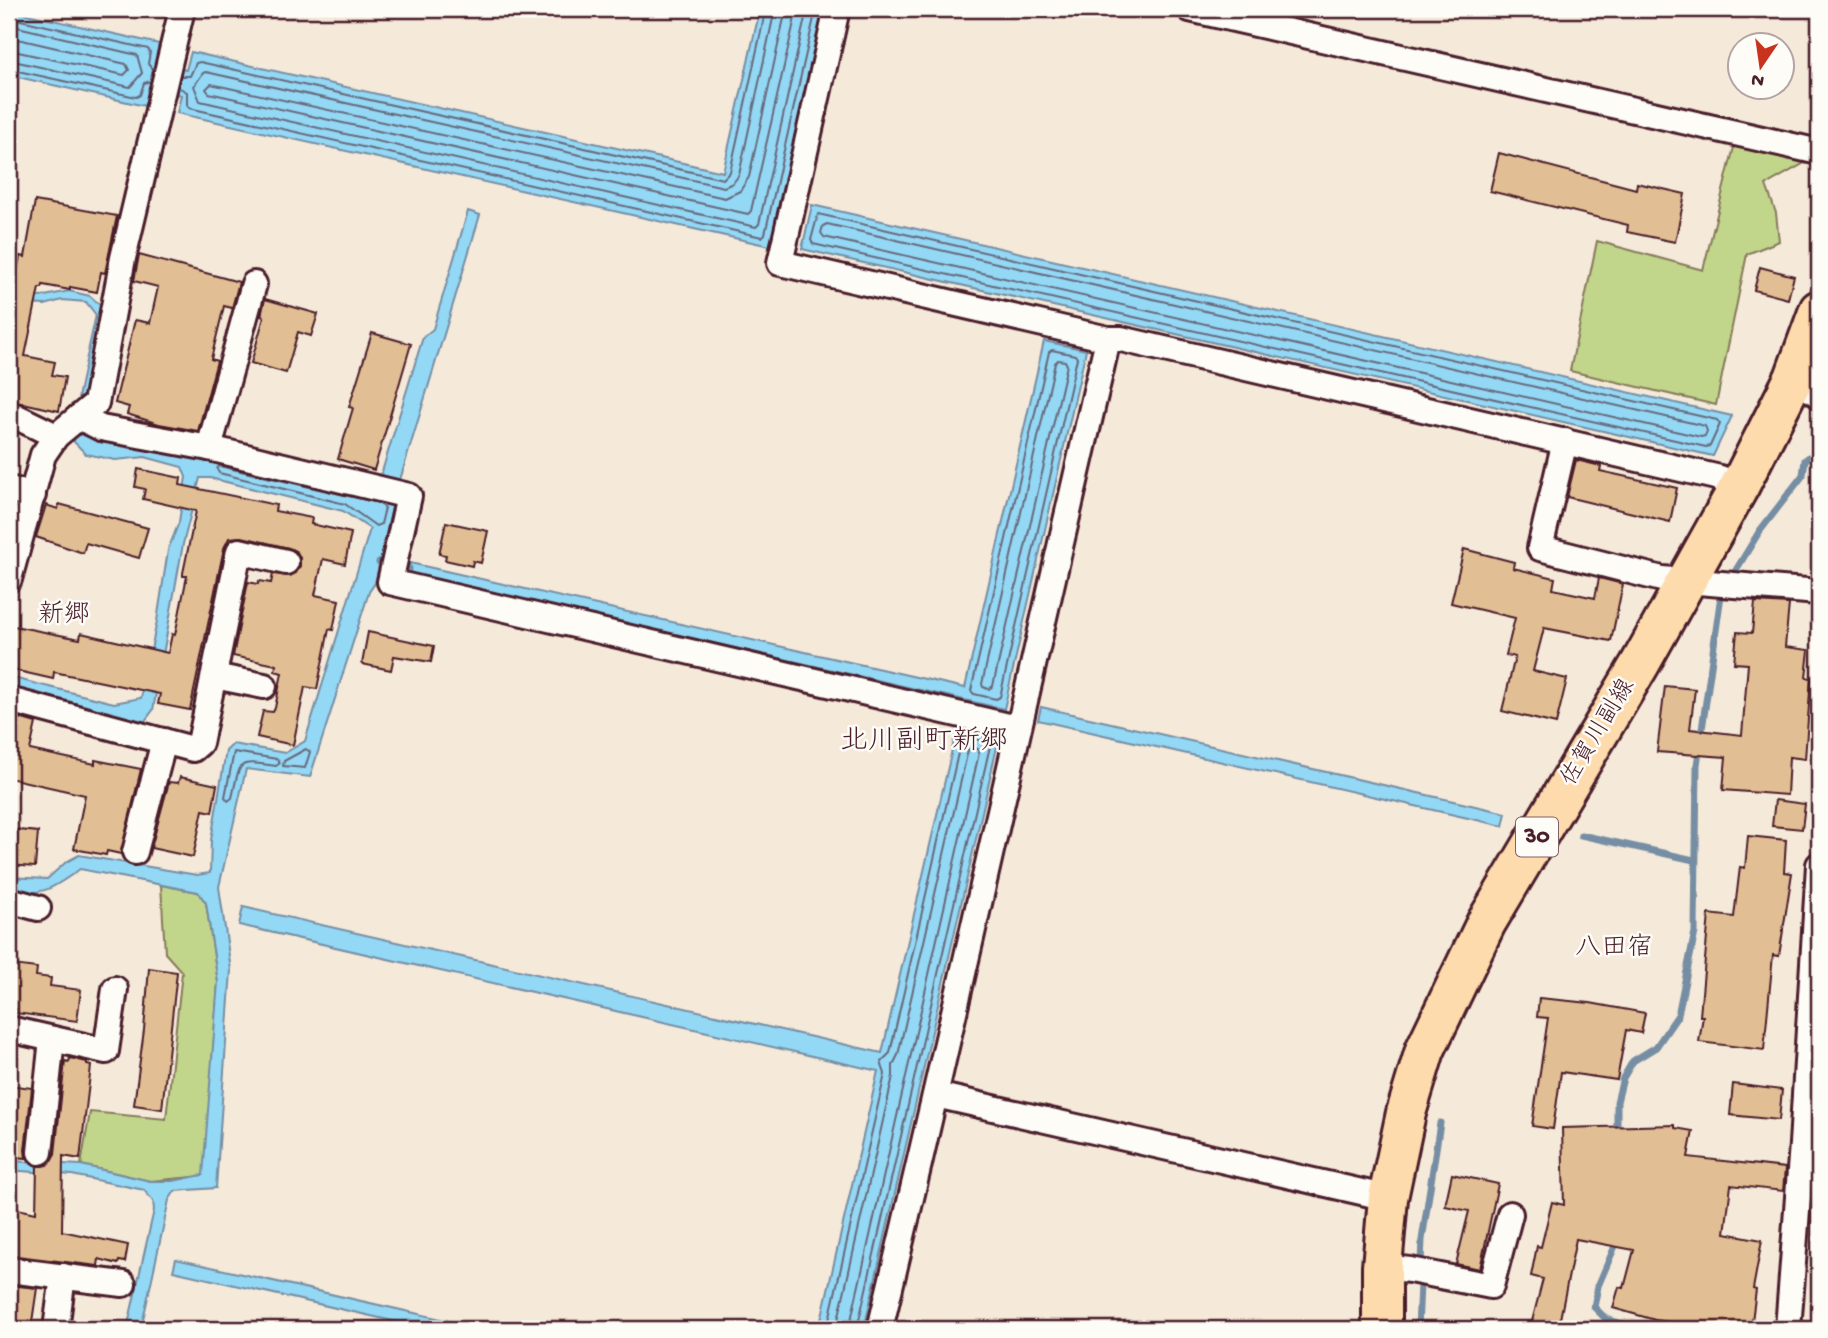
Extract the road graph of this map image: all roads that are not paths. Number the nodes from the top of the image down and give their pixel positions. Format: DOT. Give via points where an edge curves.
graph roads {
  1 [pos="182,9"];
  2 [pos="838,9"];
  3 [pos="1190,9"];
  4 [pos="1819,152"];
  5 [pos="254,284"];
  6 [pos="1819,310"];
  7 [pos="1108,340"];
  8 [pos="1806,386"];
  9 [pos="9,413"];
  10 [pos="77,422"];
  11 [pos="1565,441"];
  12 [pos="209,447"];
  13 [pos="1741,485"];
  14 [pos="9,488"];
  15 [pos="33,495"];
  16 [pos="286,562"];
  17 [pos="9,579"];
  18 [pos="1712,584"];
  19 [pos="1819,592"];
  20 [pos="214,676"];
  21 [pos="264,686"];
  22 [pos="9,700"];
  23 [pos="1017,728"];
  24 [pos="164,741"];
  25 [pos="135,852"];
  26 [pos="1819,865"];
  27 [pos="9,900"];
  28 [pos="38,908"];
  29 [pos="115,989"];
  30 [pos="9,1029"];
  31 [pos="52,1039"];
  32 [pos="936,1095"];
  33 [pos="1812,1104"];
  34 [pos="40,1152"];
  35 [pos="1388,1198"];
  36 [pos="1510,1214"];
  37 [pos="9,1270"];
  38 [pos="1408,1270"];
  39 [pos="63,1276"];
  40 [pos="123,1284"];
  41 [pos="56,1329"];
  42 [pos="880,1329"];
  43 [pos="1382,1329"];
  44 [pos="1788,1329"];
  1 -- 10 [label="street" via="123,258 96,404"];
  2 -- 7 [label="street" via="780,263"];
  3 -- 4 [label="street"];
  5 -- 12 [label="street"];
  6 -- 8 [label="main road, 佐賀川副線 / 30"];
  7 -- 11 [label="street" via="1121,339"];
  7 -- 23 [label="street"];
  8 -- 13 [label="main road, 佐賀川副線 / 30"];
  9 -- 10 [label="street"];
  10 -- 12 [label="street"];
  10 -- 15 [label="street" via="43,455"];
  11 -- 13 [label="street"];
  11 -- 18 [label="street" via="1540,548 1662,579"];
  12 -- 23 [label="street" via="409,496 390,582"];
  13 -- 18 [label="main road, 佐賀川副線 / 30"];
  14 -- 15 [label="street"];
  15 -- 17 [label="street"];
  16 -- 20 [label="street" via="239,551"];
  18 -- 19 [label="street"];
  18 -- 35 [label="main road, 佐賀川副線 / 30" via="1640,664 1486,923 1425,1050"];
  20 -- 21 [label="street"];
  20 -- 24 [label="street" via="200,743 193,749"];
  22 -- 24 [label="street"];
  23 -- 32 [label="street"];
  24 -- 25 [label="street"];
  26 -- 33 [label="street"];
  27 -- 28 [label="street"];
  29 -- 31 [label="street" via="106,1051"];
  30 -- 31 [label="street"];
  31 -- 34 [label="street"];
  32 -- 35 [label="street"];
  32 -- 42 [label="street"];
  33 -- 44 [label="street"];
  35 -- 38 [label="main road, 佐賀川副線 / 30"];
  36 -- 38 [label="street" via="1491,1286"];
  37 -- 39 [label="street"];
  38 -- 43 [label="main road, 佐賀川副線 / 30"];
  39 -- 40 [label="street"];
  39 -- 41 [label="street"];
}
